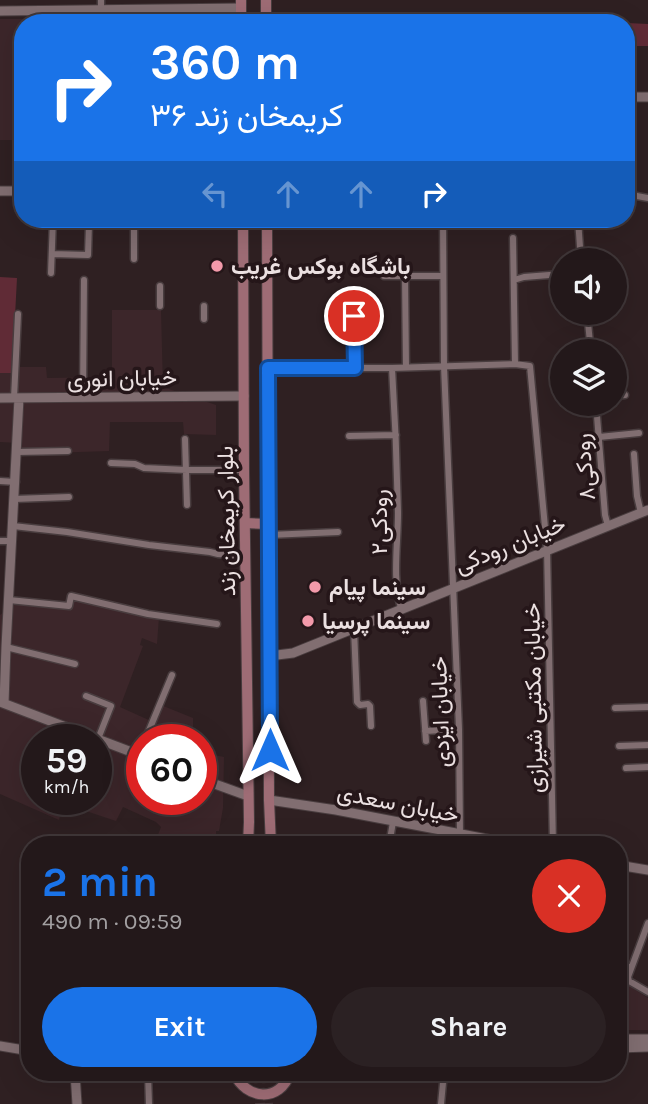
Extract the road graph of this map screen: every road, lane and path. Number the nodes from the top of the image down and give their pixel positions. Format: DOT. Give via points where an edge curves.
graph roads {
  1 [pos="56,0"];
  2 [pos="101,0"];
  3 [pos="241,4"];
  4 [pos="100,10"];
  5 [pos="0,11"];
  6 [pos="52,11"];
  7 [pos="51,14"];
  8 [pos="100,14"];
  9 [pos="648,198"];
  10 [pos="648,208"];
  11 [pos="52,228"];
  12 [pos="89,228"];
  13 [pos="134,228"];
  14 [pos="243,228"];
  15 [pos="267,228"];
  16 [pos="443,228"];
  17 [pos="579,228"];
  18 [pos="513,238"];
  19 [pos="581,248"];
  20 [pos="52,254"];
  21 [pos="134,259"];
  22 [pos="51,273"];
  23 [pos="550,275"];
  24 [pos="384,276"];
  25 [pos="405,276"];
  26 [pos="443,276"];
  27 [pos="84,280"];
  28 [pos="514,280"];
  29 [pos="160,286"];
  30 [pos="160,306"];
  31 [pos="204,306"];
  32 [pos="18,314"];
  33 [pos="354,316"];
  34 [pos="204,320"];
  35 [pos="515,364"];
  36 [pos="444,366"];
  37 [pos="407,367"];
  38 [pos="268,368"];
  39 [pos="355,368"];
  40 [pos="392,368"];
  41 [pos="244,396"];
  42 [pos="0,398"];
  43 [pos="17,398"];
  44 [pos="83,398"];
  45 [pos="597,416"];
  46 [pos="639,433"];
  47 [pos="396,435"];
  48 [pos="349,436"];
  49 [pos="599,437"];
  50 [pos="185,439"];
  51 [pos="68,451"];
  52 [pos="17,452"];
  53 [pos="634,454"];
  54 [pos="111,463"];
  55 [pos="187,470"];
  56 [pos="244,470"];
  57 [pos="0,481"];
  58 [pos="16,482"];
  59 [pos="69,497"];
  60 [pos="14,499"];
  61 [pos="187,505"];
  62 [pos="644,511"];
  63 [pos="245,523"];
  64 [pos="13,526"];
  65 [pos="608,526"];
  66 [pos="269,530"];
  67 [pos="338,532"];
  68 [pos="0,541"];
  69 [pos="12,541"];
  70 [pos="547,549"];
  71 [pos="245,556"];
  72 [pos="453,588"];
  73 [pos="9,600"];
  74 [pos="401,608"];
  75 [pos="217,624"];
  76 [pos="354,629"];
  77 [pos="6,647"];
  78 [pos="269,656"];
  79 [pos="75,664"];
  80 [pos="172,675"];
  81 [pos="86,696"];
  82 [pos="423,701"];
  83 [pos="2,702"];
  84 [pos="648,707"];
  85 [pos="615,708"];
  86 [pos="61,724"];
  87 [pos="104,724"];
  88 [pos="152,724"];
  89 [pos="371,726"];
  90 [pos="459,729"];
  91 [pos="425,731"];
  92 [pos="426,741"];
  93 [pos="648,745"];
  94 [pos="619,746"];
  95 [pos="626,768"];
  96 [pos="648,768"];
  97 [pos="217,785"];
  98 [pos="248,796"];
  99 [pos="269,800"];
  100 [pos="393,822"];
  101 [pos="460,835"];
  102 [pos="251,836"];
  103 [pos="269,836"];
  104 [pos="391,836"];
  105 [pos="466,836"];
  106 [pos="552,836"];
  107 [pos="627,866"];
  108 [pos="648,870"];
  109 [pos="648,923"];
  110 [pos="627,966"];
  111 [pos="630,968"];
  112 [pos="648,992"];
  113 [pos="627,1039"];
  114 [pos="648,1039"];
  115 [pos="0,1046"];
  116 [pos="648,1047"];
  117 [pos="627,1048"];
  118 [pos="21,1050"];
  119 [pos="76,1081"];
  120 [pos="148,1081"];
  121 [pos="238,1081"];
  122 [pos="286,1081"];
  123 [pos="443,1081"];
  124 [pos="77,1104"];
  125 [pos="149,1104"];
  126 [pos="442,1104"];
  1 -- 6 [label="street"];
  2 -- 4 [label="street"];
  3 -- 4 [label="street"];
  4 -- 6 [label="street"];
  4 -- 8 [label="street"];
  5 -- 6 [label="street"];
  6 -- 7 [label="street"];
  9 -- 10 [label="street"];
  11 -- 20 [label="street"];
  12 -- 20 [label="street" via="88,254"];
  13 -- 21 [label="street"];
  14 -- 41 [label="main road, بلوار کریمخان زند"];
  15 -- 38 [label="main road, بلوار کریمخان زند"];
  16 -- 26 [label="street, خیابان ایزدی"];
  17 -- 19 [label="street"];
  18 -- 28 [label="street"];
  20 -- 22 [label="street"];
  23 -- 28 [label="street"];
  24 -- 25 [label="street"];
  25 -- 26 [label="street"];
  25 -- 37 [label="street"];
  26 -- 36 [label="street, خیابان ایزدی"];
  27 -- 44 [label="street"];
  28 -- 35 [label="street"];
  29 -- 30 [label="street"];
  31 -- 34 [label="street"];
  32 -- 43 [label="street"];
  33 -- 39 [label="street"];
  35 -- 36 [label="street"];
  35 -- 70 [label="street, خیابان مکتبی شیرازی" via="530,366"];
  36 -- 37 [label="street"];
  36 -- 72 [label="street, خیابان ایزدی"];
  37 -- 40 [label="street"];
  38 -- 39 [label="street"];
  38 -- 66 [label="main road, بلوار کریمخان زند"];
  39 -- 40 [label="street"];
  40 -- 47 [label="street, رودکی۲"];
  41 -- 44 [label="street, خیابان انوری"];
  41 -- 56 [label="main road, بلوار کریمخان زند"];
  42 -- 43 [label="street, خیابان انوری"];
  43 -- 44 [label="street, خیابان انوری"];
  43 -- 52 [label="street"];
  45 -- 49 [label="street, رودکی۸"];
  46 -- 49 [label="street"];
  47 -- 48 [label="street"];
  47 -- 74 [label="street, رودکی۲" via="397,594"];
  49 -- 65 [label="street, رودکی۸"];
  50 -- 55 [label="street"];
  51 -- 52 [label="street"];
  52 -- 58 [label="street"];
  53 -- 62 [label="street" via="637,496"];
  54 -- 55 [label="street"];
  55 -- 56 [label="street"];
  55 -- 61 [label="street"];
  56 -- 63 [label="main road, بلوار کریمخان زند"];
  57 -- 58 [label="street"];
  58 -- 60 [label="street"];
  59 -- 60 [label="street"];
  60 -- 64 [label="street"];
  62 -- 65 [label="street, خیابان رودکی"];
  63 -- 66 [label="main road"];
  63 -- 71 [label="main road, بلوار کریمخان زند"];
  64 -- 69 [label="street"];
  64 -- 71 [label="street"];
  65 -- 70 [label="street, خیابان رودکی"];
  66 -- 67 [label="street"];
  66 -- 78 [label="main road, بلوار کریمخان زند"];
  68 -- 69 [label="street"];
  69 -- 73 [label="street"];
  70 -- 72 [label="street, خیابان رودکی"];
  70 -- 106 [label="street, خیابان مکتبی شیرازی"];
  71 -- 98 [label="main road, بلوار کریمخان زند"];
  72 -- 74 [label="street, خیابان رودکی"];
  72 -- 90 [label="street, خیابان ایزدی"];
  73 -- 75 [label="street" via="69,606 71,596"];
  73 -- 77 [label="street"];
  74 -- 76 [label="street, خیابان رودکی"];
  76 -- 78 [label="street, خیابان رودکی" via="293,653"];
  76 -- 89 [label="street" via="357,702 370,706"];
  77 -- 79 [label="street"];
  77 -- 83 [label="street"];
  78 -- 99 [label="main road, بلوار کریمخان زند"];
  80 -- 88 [label="street"];
  81 -- 87 [label="street" via="111,705"];
  82 -- 91 [label="street"];
  83 -- 86 [label="street"];
  84 -- 85 [label="street"];
  90 -- 91 [label="street"];
  90 -- 101 [label="street, خیابان ایزدی"];
  91 -- 92 [label="street"];
  93 -- 94 [label="street"];
  95 -- 96 [label="street"];
  97 -- 98 [label="street"];
  98 -- 102 [label="main road, بلوار کریمخان زند"];
  99 -- 100 [label="street, خیابان سعدی"];
  99 -- 103 [label="main road, بلوار کریمخان زند"];
  100 -- 101 [label="street, خیابان سعدی"];
  100 -- 104 [label="street"];
  101 -- 105 [label="street, خیابان سعدی"];
  107 -- 108 [label="street"];
  109 -- 111 [label="street"];
  110 -- 111 [label="street"];
  111 -- 112 [label="street" via="629,981"];
  113 -- 114 [label="street"];
  115 -- 118 [label="street"];
  116 -- 117 [label="street"];
  119 -- 124 [label="street"];
  120 -- 125 [label="street"];
  121 -- 122 [label="main road" via="250,1092 265,1095"];
  123 -- 126 [label="street"];
}
